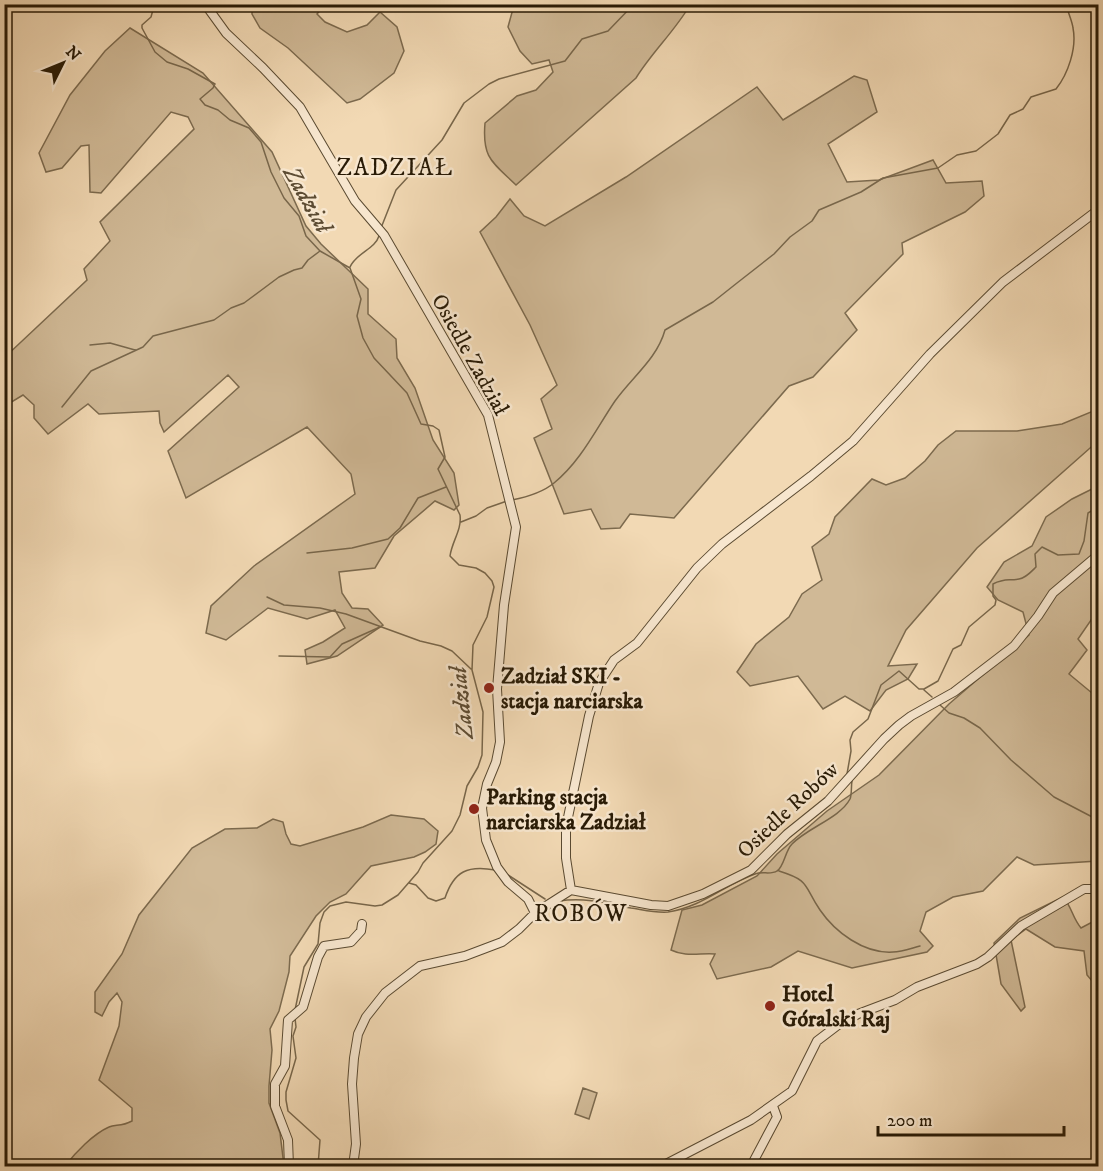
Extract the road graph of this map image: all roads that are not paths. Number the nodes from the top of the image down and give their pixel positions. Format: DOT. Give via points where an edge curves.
graph roads {
  1 [pos="205,4"];
  2 [pos="1098,210"];
  3 [pos="1098,555"];
  4 [pos="1098,889"];
  5 [pos="571,890"];
  6 [pos="535,913"];
  7 [pos="362,924"];
  8 [pos="772,1106"];
  9 [pos="289,1167"];
  10 [pos="353,1167"];
  11 [pos="662,1167"];
  12 [pos="751,1167"];
  1 -- 6 [label="street, Osiedle Zadział" via="226,33 300,107 355,201 384,235 488,415 516,527 497,689 500,742 482,808 486,840 497,867"];
  2 -- 5 [label="street" via="1003,282 930,354 852,441 722,544 697,568 638,643 614,660 599,683 589,716 566,827"];
  3 -- 5 [label="street, Osiedle Robów" via="1053,593 1014,646 954,692 898,725 828,801 751,870 668,906"];
  4 -- 8 [label="street" via="1084,890 1022,926 977,964 917,987 838,1025 817,1041 792,1092"];
  5 -- 6 [label="street"];
  6 -- 10 [label="street" via="502,942 465,956 420,966 386,993 366,1017 354,1058"];
  7 -- 9 [label="street" via="351,942 324,946 305,1002 286,1025 285,1066 275,1084 275,1106 288,1140"];
  8 -- 11 [label="street"];
  8 -- 12 [label="street" via="777,1117"];
}
